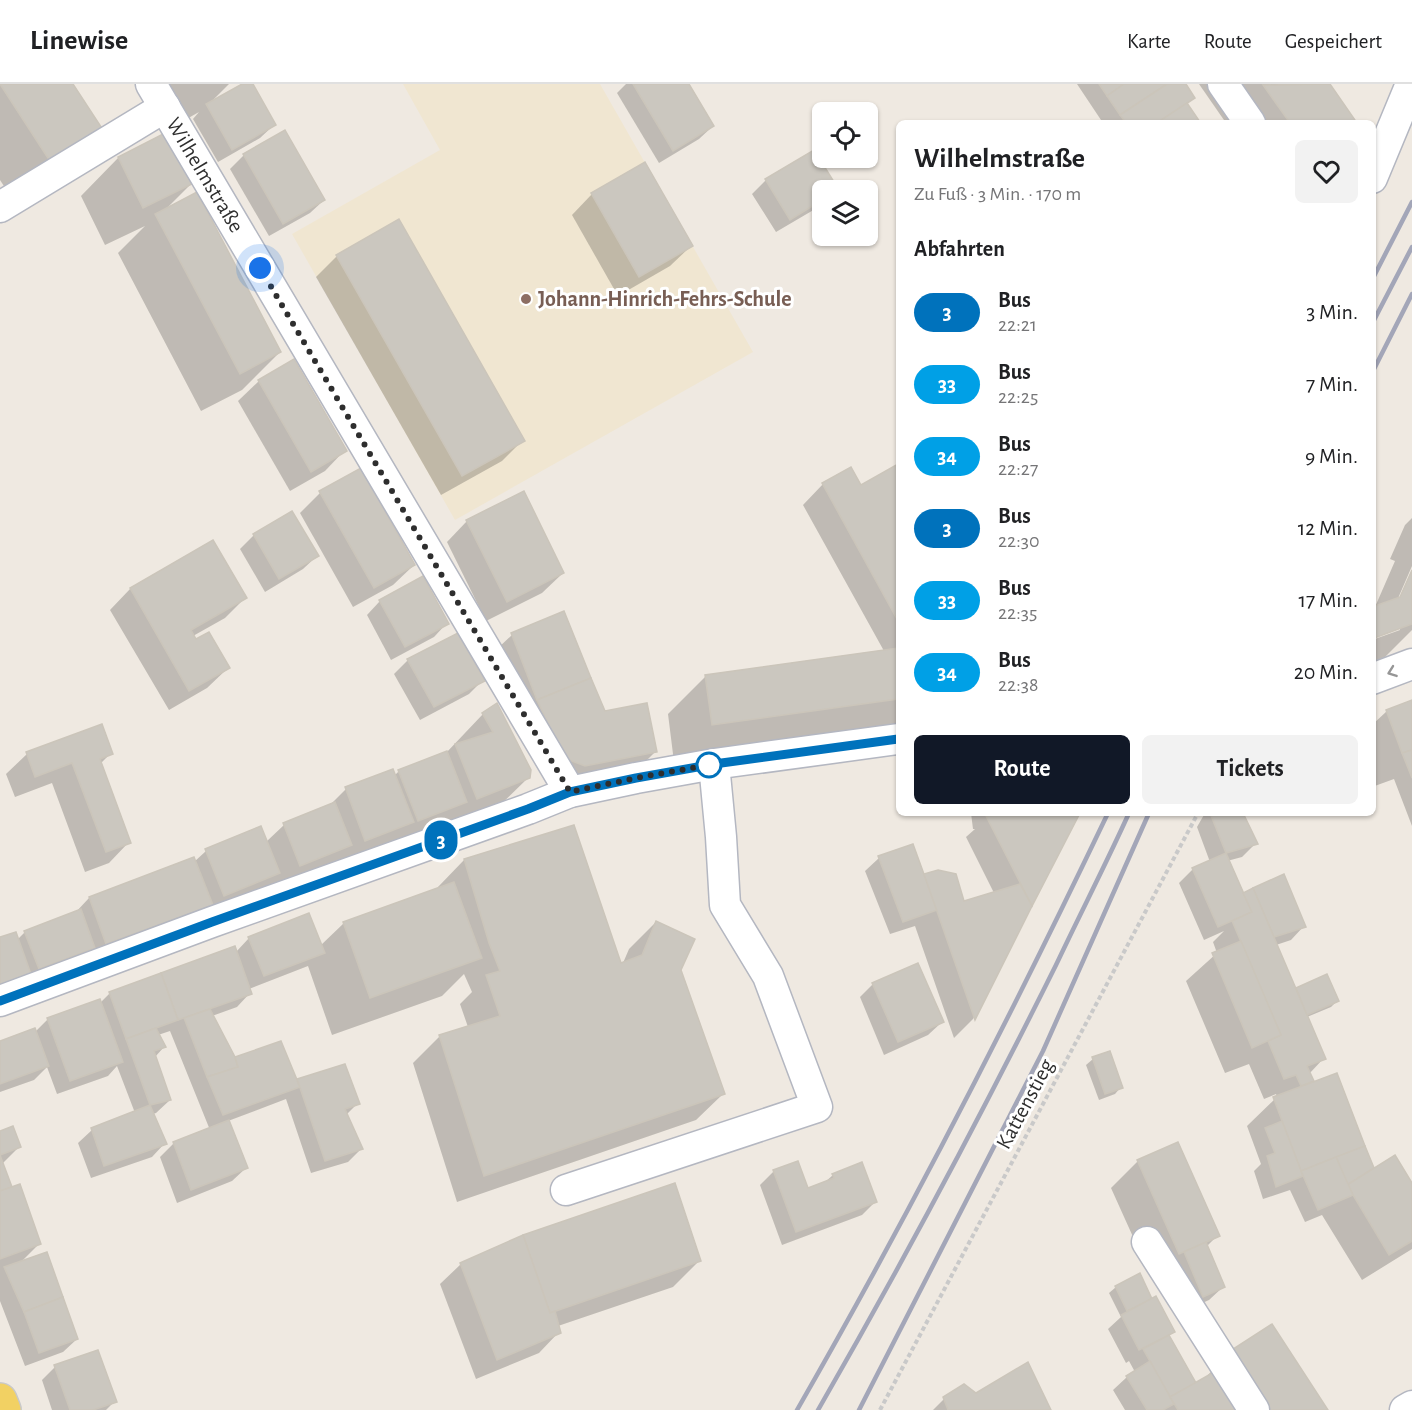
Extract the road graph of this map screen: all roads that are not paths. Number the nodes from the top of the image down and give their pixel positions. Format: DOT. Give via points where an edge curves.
graph roads {
  1 [pos="1223,84"];
  2 [pos="1411,84"];
  3 [pos="158,95"];
  4 [pos="1248,120"];
  5 [pos="1376,168"];
  6 [pos="0,207"];
  7 [pos="1412,664"];
  8 [pos="1376,678"];
  9 [pos="896,739"];
  10 [pos="714,764"];
  11 [pos="570,792"];
  12 [pos="0,1001"];
  13 [pos="566,1190"];
  14 [pos="1147,1242"];
  15 [pos="0,1400"];
  16 [pos="1412,1406"];
  17 [pos="4,1410"];
  18 [pos="1254,1410"];
  19 [pos="1405,1410"];
  1 -- 4 [label="street"];
  2 -- 5 [label="street"];
  3 -- 6 [label="street"];
  3 -- 11 [label="street, Wilhelmstraße"];
  7 -- 8 [label="street, one-way"];
  9 -- 10 [label="street"];
  10 -- 11 [label="street"];
  10 -- 13 [label="street" via="725,905 768,976 817,1107"];
  11 -- 12 [label="street"];
  14 -- 18 [label="street"];
  15 -- 17 [label="main road"];
  16 -- 19 [label="street"];
}
